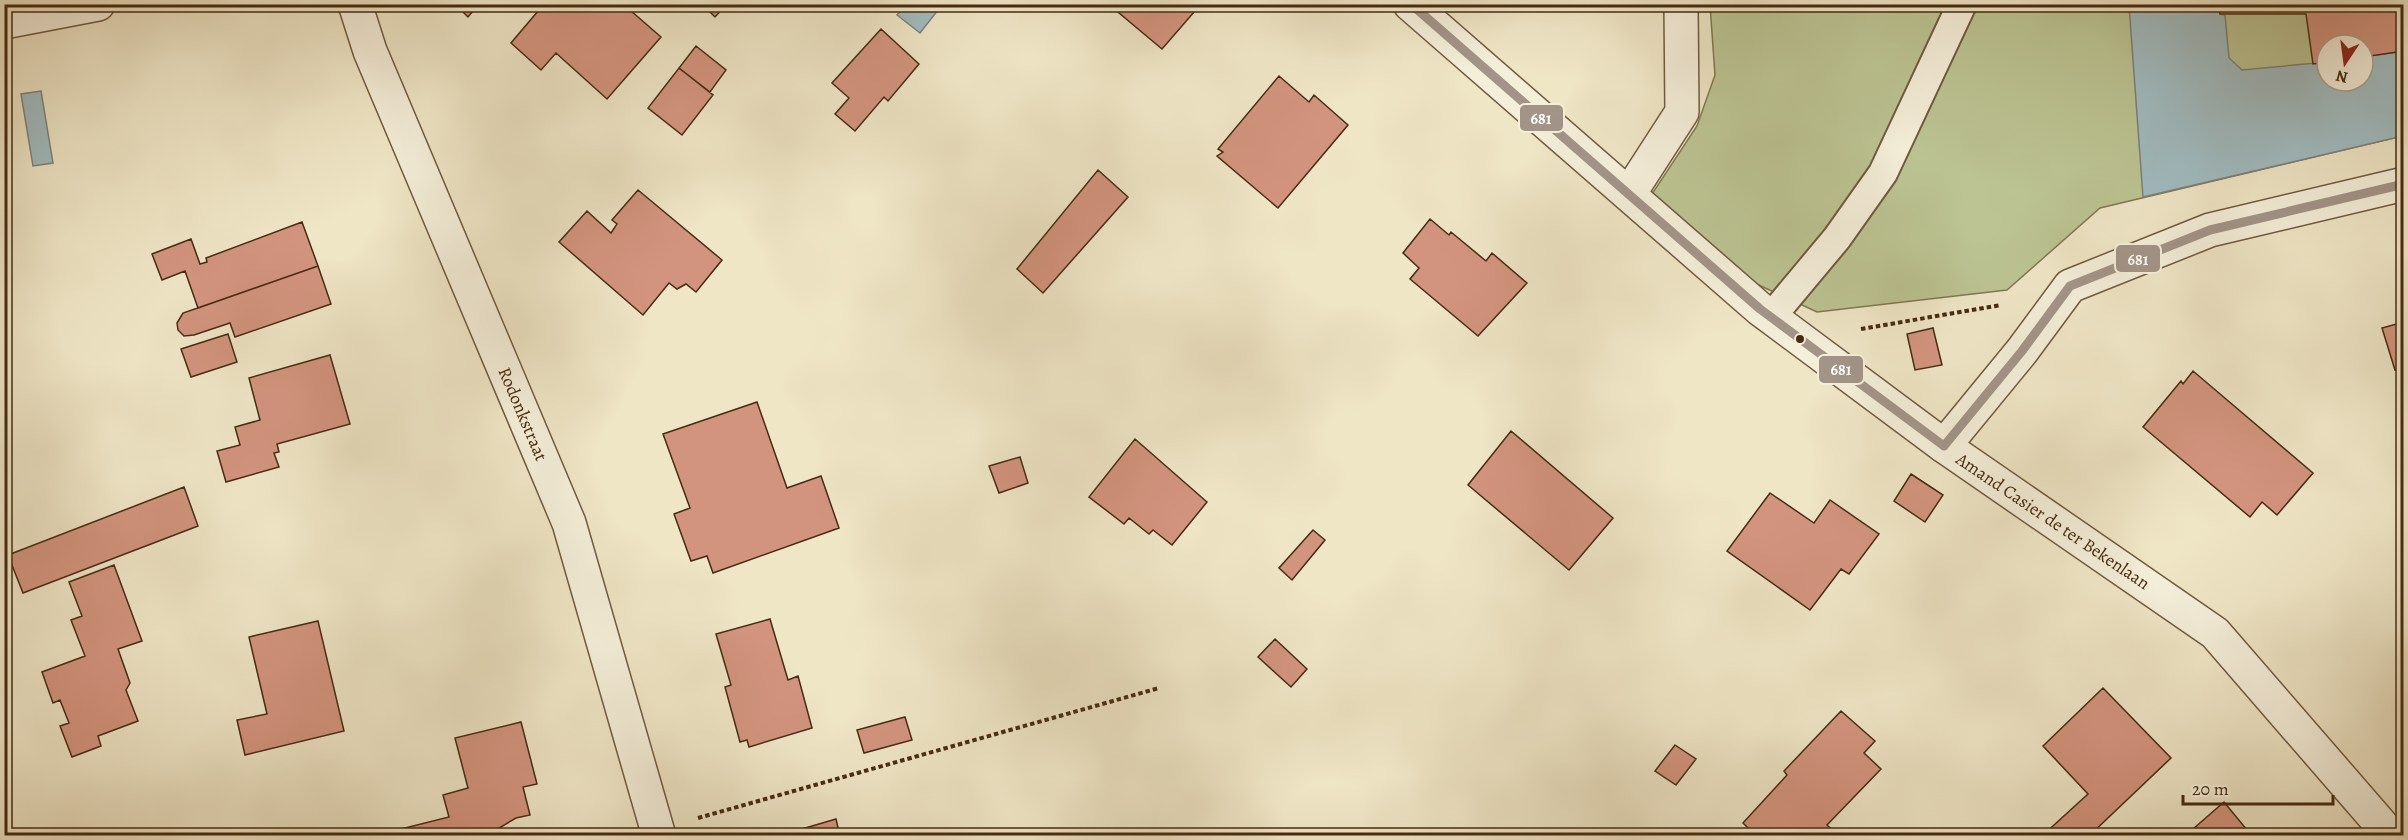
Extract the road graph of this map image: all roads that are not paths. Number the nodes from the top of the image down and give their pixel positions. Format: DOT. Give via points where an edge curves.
graph roads {
  1 [pos="98,4"];
  2 [pos="355,4"];
  3 [pos="1410,4"];
  4 [pos="1681,4"];
  5 [pos="1962,4"];
  6 [pos="4,22"];
  7 [pos="2403,184"];
  8 [pos="1629,194"];
  9 [pos="1770,317"];
  10 [pos="1944,446"];
  11 [pos="658,832"];
  12 [pos="2391,836"];
  1 -- 6 [label="street"];
  2 -- 11 [label="street, Rodonkstraat" via="370,51 569,523"];
  3 -- 8 [label="street, Amand Casier de ter Bekenlaan"];
  4 -- 8 [label="street" via="1682,112"];
  5 -- 9 [label="lane" via="1884,173 1837,238"];
  7 -- 10 [label="street" via="2210,230 2070,286"];
  8 -- 9 [label="street, Amand Casier de ter Bekenlaan"];
  9 -- 10 [label="street, Amand Casier de ter Bekenlaan"];
  10 -- 12 [label="street, Amand Casier de ter Bekenlaan" via="2216,633"];
}
